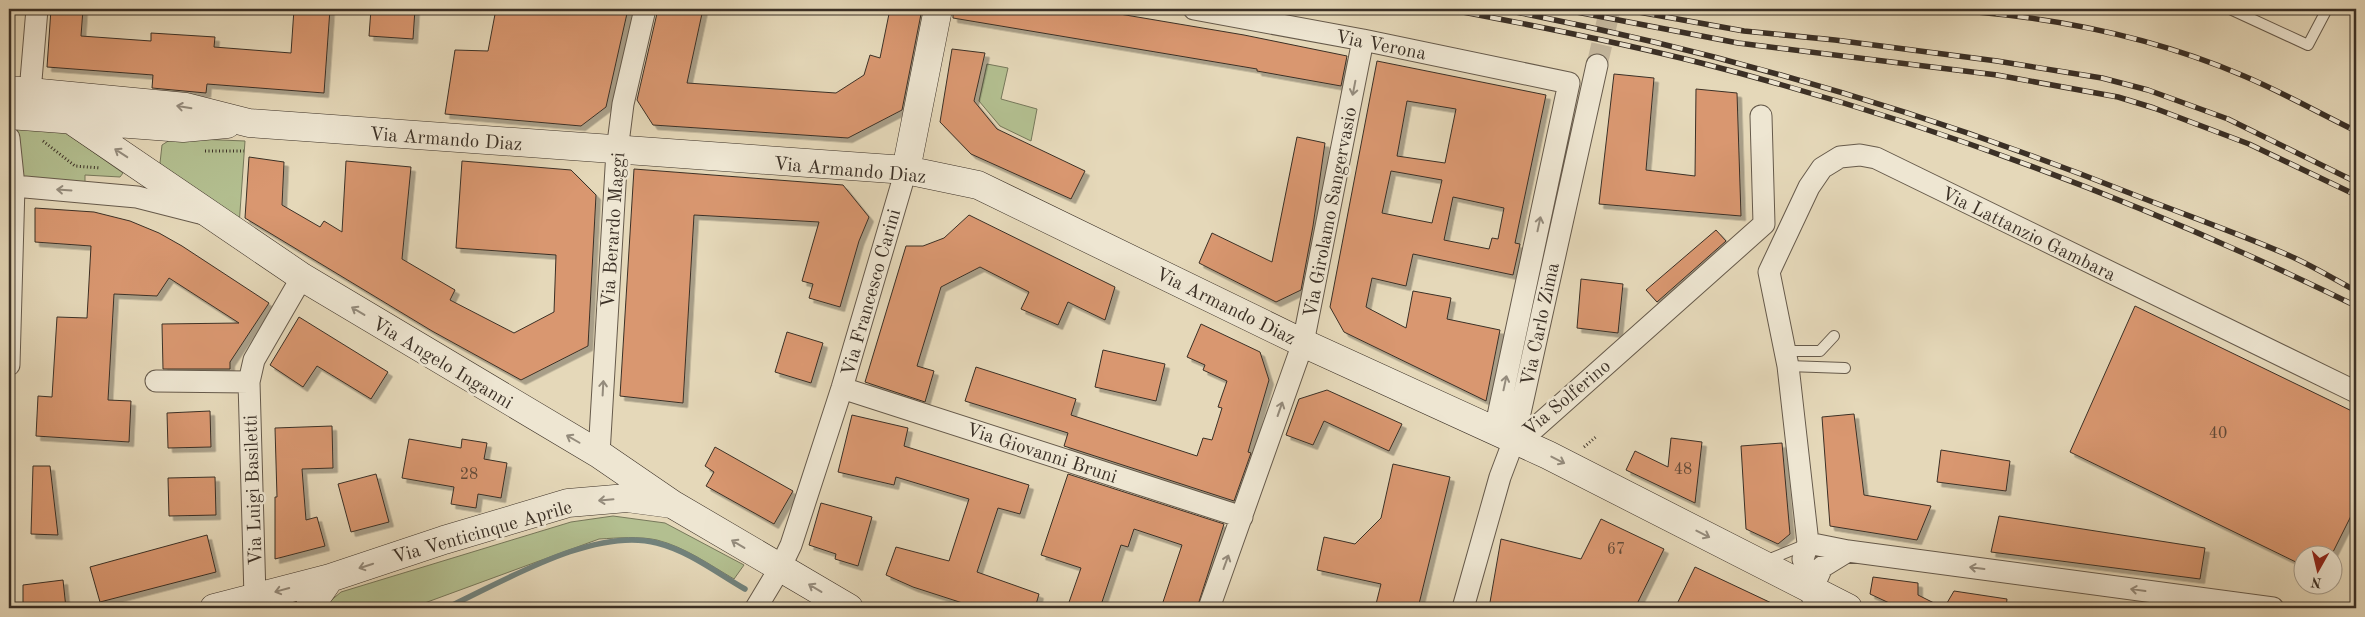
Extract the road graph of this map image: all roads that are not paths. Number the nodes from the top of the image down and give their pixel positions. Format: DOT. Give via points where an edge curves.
graph roads {
  1 [pos="36,9"];
  2 [pos="644,9"];
  3 [pos="938,9"];
  4 [pos="1194,9"];
  5 [pos="2230,9"];
  6 [pos="2327,9"];
  7 [pos="1363,40"];
  8 [pos="1597,65"];
  9 [pos="1569,83"];
  10 [pos="19,91"];
  11 [pos="9,115"];
  12 [pos="1762,116"];
  13 [pos="69,120"];
  14 [pos="249,123"];
  15 [pos="169,127"];
  16 [pos="9,138"];
  17 [pos="617,151"];
  18 [pos="906,170"];
  19 [pos="159,178"];
  20 [pos="14,186"];
  21 [pos="215,217"];
  22 [pos="302,277"];
  23 [pos="1834,336"];
  24 [pos="1303,343"];
  25 [pos="1787,358"];
  26 [pos="9,365"];
  27 [pos="1845,368"];
  28 [pos="156,381"];
  29 [pos="249,382"];
  30 [pos="842,388"];
  31 [pos="2356,392"];
  32 [pos="1504,435"];
  33 [pos="599,454"];
  34 [pos="672,504"];
  35 [pos="1242,517"];
  36 [pos="1808,543"];
  37 [pos="1848,551"];
  38 [pos="1761,563"];
  39 [pos="780,568"];
  40 [pos="330,578"];
  41 [pos="255,598"];
  42 [pos="1813,599"];
  43 [pos="214,608"];
  44 [pos="309,608"];
  45 [pos="756,608"];
  46 [pos="849,608"];
  47 [pos="1209,608"];
  48 [pos="1463,608"];
  49 [pos="1848,608"];
  50 [pos="2273,608"];
  1 -- 10 [label="street"];
  2 -- 17 [label="street, Via Berardo Maggi" via="623,104"];
  3 -- 18 [label="street, Via Francesco Carini"];
  4 -- 7 [label="street, Via Verona"];
  5 -- 6 [label="lane" via="2308,45"];
  7 -- 9 [label="street, Via Verona"];
  7 -- 24 [label="street, Via Girolamo Sangervasio, one-way"];
  8 -- 32 [label="street, Via Carlo Zima"];
  32 -- 9 [label="street, Via Carlo Zima, one-way"];
  10 -- 13 [label="street, Via Angelo Inganni"];
  14 -- 10 [label="street, Via Armando Diaz, one-way" via="186,107"];
  11 -- 13 [label="street, Via Armando Diaz"];
  12 -- 32 [label="street, Via Solferino" via="1764,224 1536,427"];
  13 -- 15 [label="street, Via Armando Diaz"];
  19 -- 13 [label="street, Via Angelo Inganni, one-way"];
  14 -- 15 [label="street, Via Armando Diaz"];
  14 -- 17 [label="street, Via Armando Diaz"];
  15 -- 19 [label="street" via="152,141 149,156"];
  16 -- 20 [label="street"];
  17 -- 18 [label="street, Via Armando Diaz"];
  33 -- 17 [label="street, Via Berardo Maggi, one-way"];
  18 -- 24 [label="street, Via Armando Diaz" via="978,185"];
  18 -- 30 [label="street, Via Francesco Carini"];
  19 -- 21 [label="street, Via Angelo Inganni"];
  21 -- 20 [label="street, Via Angelo Inganni, one-way" via="137,197"];
  20 -- 26 [label="street"];
  21 -- 22 [label="street, Via Angelo Inganni"];
  22 -- 29 [label="street, Via Luigi Basiletti" via="254,360"];
  33 -- 22 [label="street, Via Angelo Inganni, one-way"];
  23 -- 25 [label="lane" via="1820,351"];
  24 -- 32 [label="street, Via Armando Diaz"];
  35 -- 24 [label="street, Via Girolamo Sangervasio, one-way"];
  25 -- 27 [label="lane"];
  25 -- 31 [label="street, Via Lattanzio Gambara" via="1768,272 1809,187 1822,168 1840,157 1860,154 1885,162"];
  25 -- 36 [label="street"];
  28 -- 29 [label="street"];
  29 -- 41 [label="street, Via Luigi Basiletti"];
  30 -- 35 [label="street, Via Giovanni Bruni"];
  30 -- 39 [label="street, Via Francesco Carini" via="791,545"];
  32 -- 38 [label="street, Via Solferino, one-way"];
  32 -- 48 [label="street, Via Carlo Zima" via="1500,477"];
  33 -- 34 [label="street, Via Angelo Inganni"];
  39 -- 34 [label="street, Via Venticinque Aprile, one-way"];
  34 -- 40 [label="street, Via Venticinque Aprile, one-way" via="627,498 568,503"];
  47 -- 35 [label="street, Via Girolamo Sangervasio, one-way"];
  36 -- 37 [label="street"];
  36 -- 38 [label="lane"];
  36 -- 42 [label="street" via="1803,559"];
  37 -- 42 [label="street" via="1822,567"];
  50 -- 37 [label="street, one-way"];
  38 -- 42 [label="street, Via Solferino"];
  39 -- 45 [label="street, Via Francesco Carini"];
  46 -- 39 [label="street, Via Venticinque Aprile, one-way"];
  40 -- 41 [label="street, Via Venticinque Aprile, one-way"];
  40 -- 44 [label="street"];
  41 -- 43 [label="street, Via Venticinque Aprile"];
  42 -- 49 [label="street, Via Solferino"];
}
